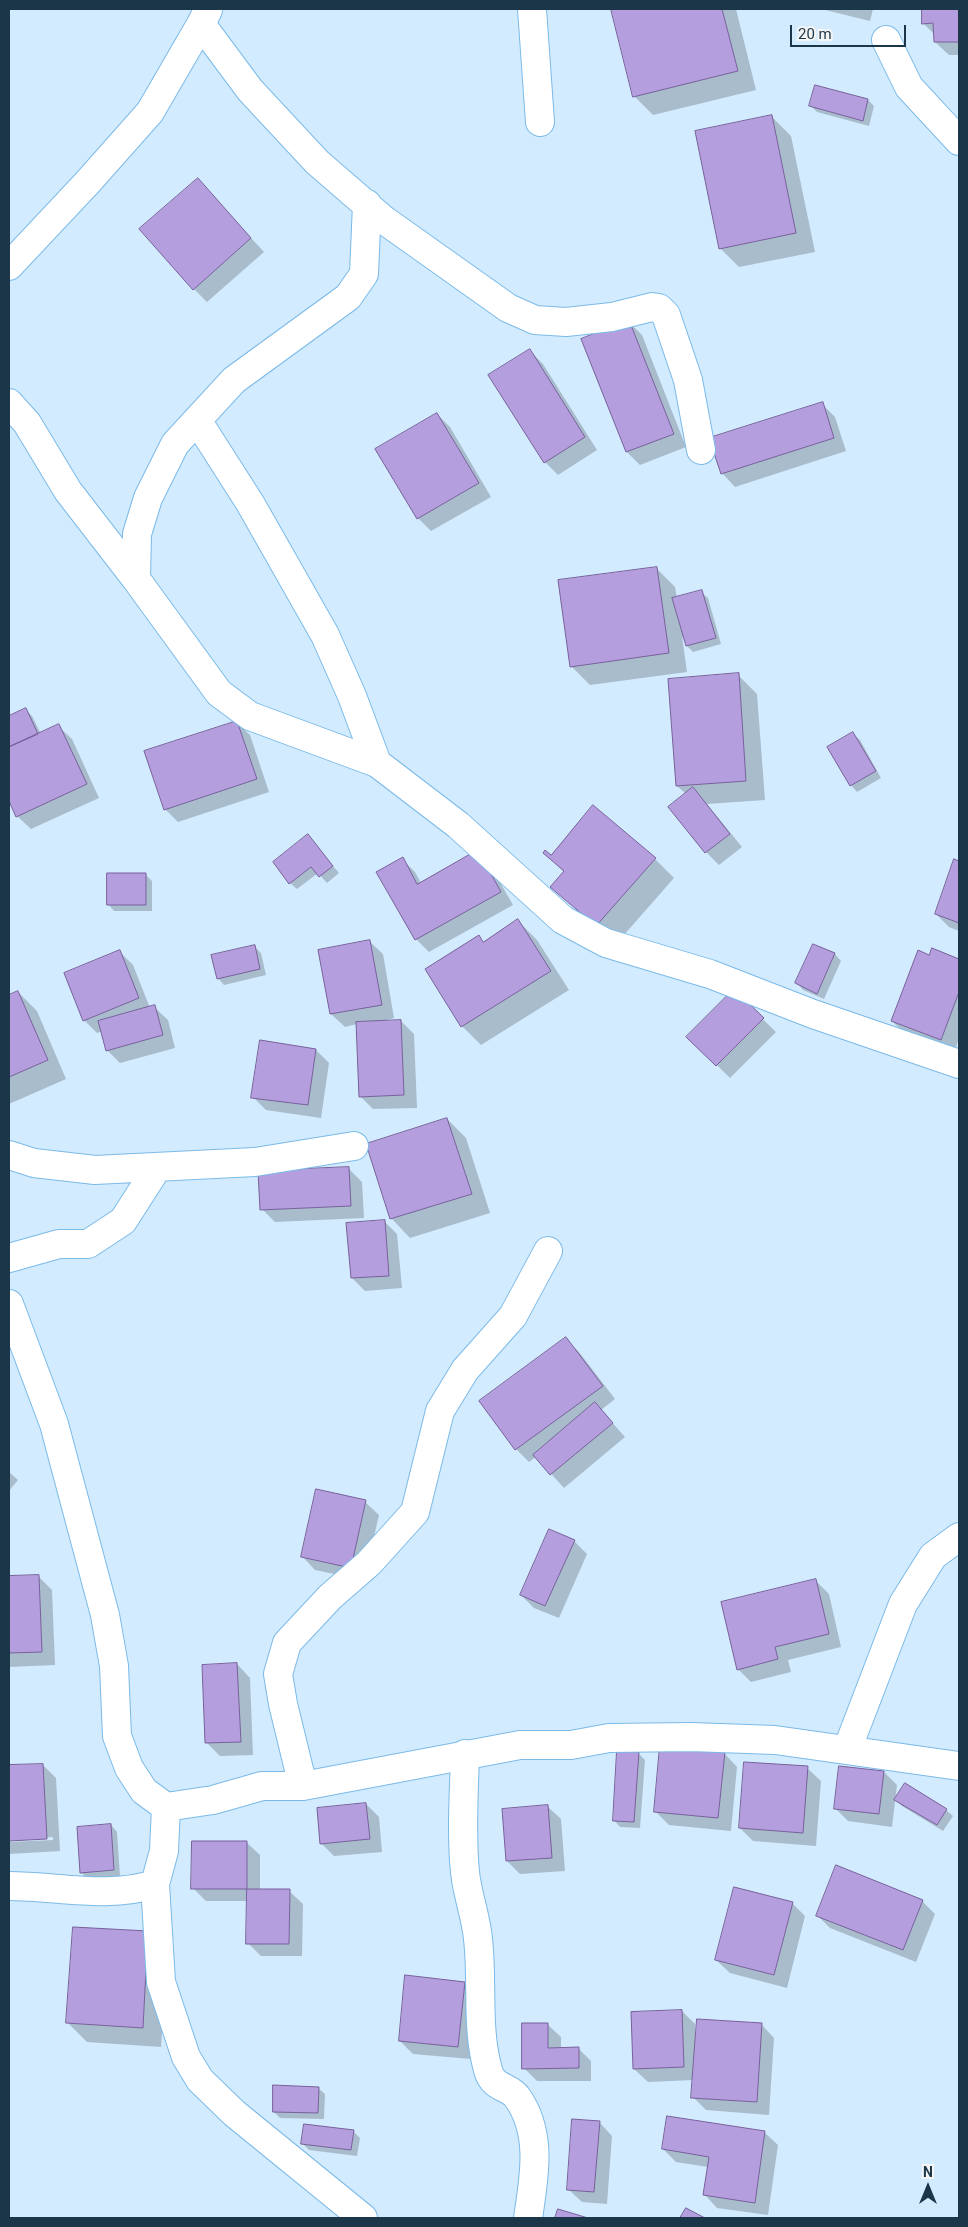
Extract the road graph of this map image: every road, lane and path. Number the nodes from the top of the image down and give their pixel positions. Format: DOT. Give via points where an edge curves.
graph roads {
  1 [pos="532,9"];
  2 [pos="205,17"];
  3 [pos="886,40"];
  4 [pos="540,122"];
  5 [pos="959,141"];
  6 [pos="367,204"];
  7 [pos="9,266"];
  8 [pos="9,403"];
  9 [pos="197,420"];
  10 [pos="701,450"];
  11 [pos="136,579"];
  12 [pos="377,763"];
  13 [pos="959,1064"];
  14 [pos="354,1146"];
  15 [pos="9,1155"];
  16 [pos="157,1168"];
  17 [pos="548,1251"];
  18 [pos="9,1258"];
  19 [pos="9,1304"];
  20 [pos="959,1536"];
  21 [pos="847,1750"];
  22 [pos="465,1754"];
  23 [pos="959,1766"];
  24 [pos="303,1786"];
  25 [pos="166,1807"];
  26 [pos="155,1884"];
  27 [pos="9,1886"];
  28 [pos="363,2218"];
  29 [pos="528,2218"];
  1 -- 4 [label="street"];
  2 -- 6 [label="street" via="250,90 317,162"];
  2 -- 7 [label="street" via="150,112"];
  3 -- 5 [label="street" via="909,86"];
  6 -- 9 [label="street" via="364,274 348,297 234,380"];
  6 -- 10 [label="street" via="384,220 508,308 535,320 566,322 659,308 666,315 688,380"];
  8 -- 11 [label="street" via="27,423 68,491"];
  9 -- 11 [label="street" via="175,444 148,498 138,534"];
  9 -- 12 [label="street" via="250,503 325,635"];
  11 -- 12 [label="street" via="219,693 250,716"];
  12 -- 13 [label="street" via="458,825 563,920 606,943 710,974 813,1014"];
  14 -- 16 [label="street" via="255,1162"];
  15 -- 16 [label="street" via="34,1164 95,1170"];
  16 -- 18 [label="street" via="123,1220 88,1244 59,1244"];
  17 -- 24 [label="street" via="513,1316 465,1370 440,1411 415,1512 369,1563 330,1597 287,1643 278,1674"];
  19 -- 25 [label="street" via="54,1424 105,1615 114,1666 117,1736 129,1768 144,1791"];
  20 -- 21 [label="street" via="933,1556 903,1604"];
  21 -- 22 [label="street" via="775,1740 691,1737 609,1738 571,1745 520,1745"];
  21 -- 23 [label="street"];
  22 -- 24 [label="street"];
  22 -- 29 [label="street" via="465,1872 478,1939 480,2025 488,2073 497,2086 516,2095 532,2127 534,2176"];
  24 -- 25 [label="street" via="262,1786 213,1800"];
  25 -- 26 [label="street" via="164,1851"];
  26 -- 27 [label="street" via="141,1888 74,1891"];
  26 -- 28 [label="street" via="161,1982 186,2057 200,2080 234,2113"];
}
